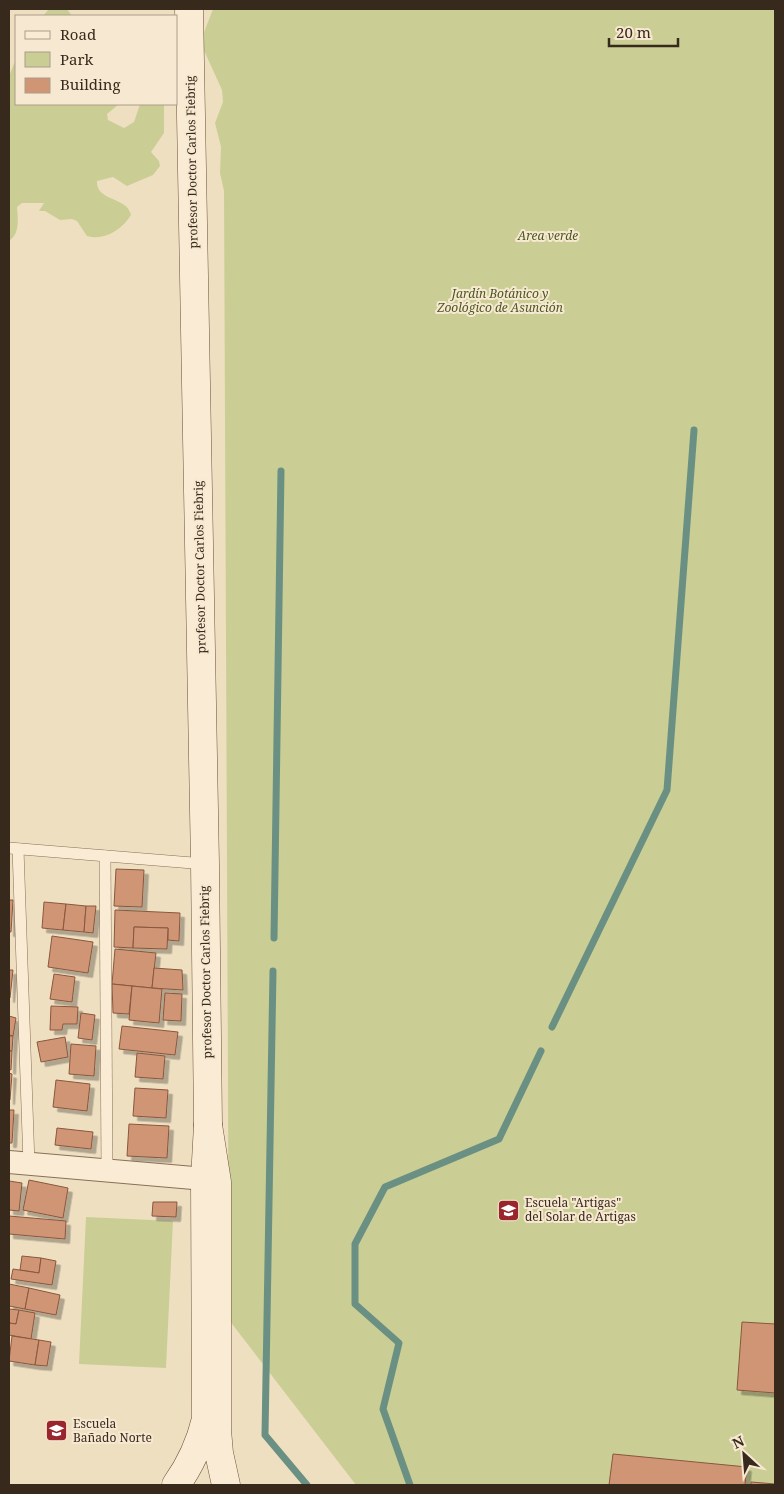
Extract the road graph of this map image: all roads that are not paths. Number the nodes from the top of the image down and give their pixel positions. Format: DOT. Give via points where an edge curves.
graph roads {
  1 [pos="189,9"];
  2 [pos="14,848"];
  3 [pos="105,856"];
  4 [pos="205,864"];
  5 [pos="208,1125"];
  6 [pos="19,1163"];
  7 [pos="107,1171"];
  8 [pos="205,1179"];
  9 [pos="176,1485"];
  10 [pos="226,1485"];
  1 -- 4 [label="street, profesor Doctor Carlos Fiebrig"];
  2 -- 3 [label="lane"];
  2 -- 6 [label="lane"];
  3 -- 4 [label="lane"];
  3 -- 7 [label="lane"];
  4 -- 5 [label="street, profesor Doctor Carlos Fiebrig"];
  5 -- 8 [label="street, profesor Doctor Carlos Fiebrig"];
  5 -- 10 [label="street, profesor Doctor Carlos Fiebrig" via="217,1182 218,1430"];
  6 -- 7 [label="street"];
  7 -- 8 [label="street"];
  8 -- 9 [label="street, profesor Doctor Carlos Fiebrig" via="206,1419 191,1464"];
}
